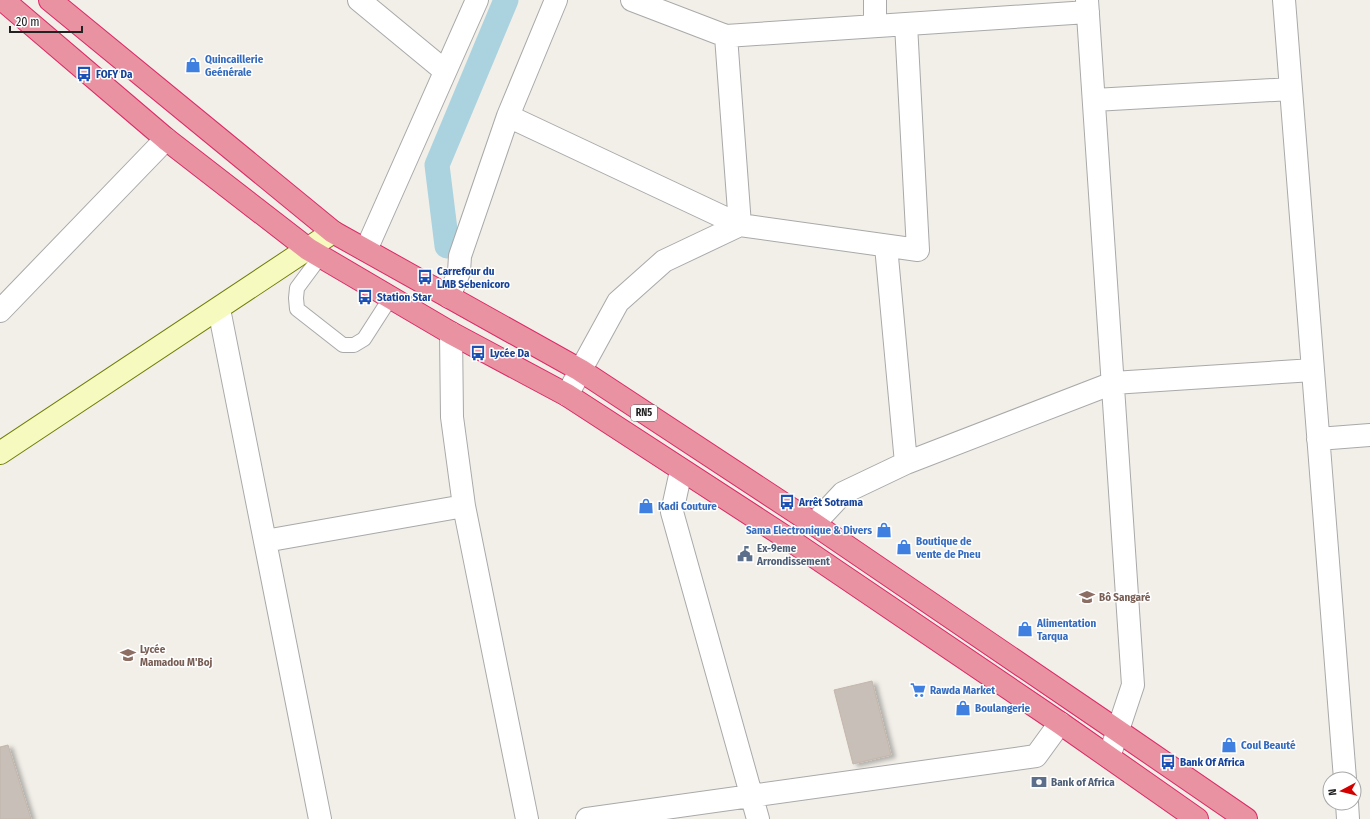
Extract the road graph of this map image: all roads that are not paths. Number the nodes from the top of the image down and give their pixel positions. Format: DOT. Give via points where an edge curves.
graph roads {
  1 [pos="3,0"];
  2 [pos="50,0"];
  3 [pos="359,0"];
  4 [pos="477,0"];
  5 [pos="556,0"];
  6 [pos="632,0"];
  7 [pos="875,0"];
  8 [pos="1284,0"];
  9 [pos="1088,6"];
  10 [pos="906,24"];
  11 [pos="875,26"];
  12 [pos="726,36"];
  13 [pos="445,71"];
  14 [pos="1291,89"];
  15 [pos="1094,100"];
  16 [pos="508,116"];
  17 [pos="166,139"];
  18 [pos="740,225"];
  19 [pos="333,232"];
  20 [pos="886,246"];
  21 [pos="366,250"];
  22 [pos="314,253"];
  23 [pos="391,297"];
  24 [pos="449,297"];
  25 [pos="219,309"];
  26 [pos="0,311"];
  27 [pos="451,333"];
  28 [pos="580,370"];
  29 [pos="1313,370"];
  30 [pos="1113,383"];
  31 [pos="567,395"];
  32 [pos="1370,434"];
  33 [pos="1318,439"];
  34 [pos="0,454"];
  35 [pos="906,463"];
  36 [pos="681,471"];
  37 [pos="464,506"];
  38 [pos="814,524"];
  39 [pos="265,541"];
  40 [pos="1060,723"];
  41 [pos="1118,731"];
  42 [pos="1109,757"];
  43 [pos="1344,771"];
  44 [pos="751,796"];
  45 [pos="320,819"];
  46 [pos="527,819"];
  47 [pos="587,819"];
  48 [pos="758,819"];
  49 [pos="1197,819"];
  50 [pos="1246,819"];
  1 -- 17 [label="highway, RN5"];
  2 -- 19 [label="highway, RN5"];
  3 -- 13 [label="street"];
  4 -- 13 [label="street"];
  5 -- 16 [label="street"];
  6 -- 12 [label="street"];
  7 -- 11 [label="street"];
  8 -- 14 [label="street"];
  9 -- 10 [label="street"];
  9 -- 15 [label="street"];
  10 -- 11 [label="street"];
  10 -- 20 [label="street" via="918,250"];
  11 -- 12 [label="street"];
  12 -- 18 [label="street"];
  13 -- 21 [label="street"];
  14 -- 15 [label="street"];
  14 -- 29 [label="street"];
  15 -- 30 [label="street"];
  16 -- 18 [label="street"];
  16 -- 24 [label="street" via="460,256 459,272"];
  17 -- 22 [label="highway, RN5"];
  17 -- 26 [label="street"];
  18 -- 20 [label="street"];
  18 -- 28 [label="street" via="664,261 618,302"];
  19 -- 21 [label="highway, RN5"];
  19 -- 22 [label="street"];
  20 -- 35 [label="street"];
  21 -- 24 [label="highway, RN5"];
  22 -- 23 [label="highway, RN5"];
  22 -- 23 [label="lane" via="297,288 297,309 343,345 354,345 364,338"];
  22 -- 25 [label="street"];
  23 -- 27 [label="highway, RN5"];
  24 -- 28 [label="highway, RN5"];
  25 -- 34 [label="street"];
  25 -- 39 [label="street"];
  27 -- 31 [label="highway, RN5"];
  27 -- 37 [label="street" via="452,417"];
  28 -- 31 [label="street"];
  28 -- 38 [label="highway, RN5"];
  29 -- 30 [label="street"];
  29 -- 33 [label="street"];
  30 -- 35 [label="street"];
  30 -- 41 [label="street" via="1133,685"];
  31 -- 36 [label="highway, RN5"];
  32 -- 33 [label="street"];
  33 -- 43 [label="street"];
  35 -- 38 [label="street" via="843,493"];
  36 -- 40 [label="highway, RN5" via="796,544"];
  36 -- 44 [label="street" via="672,512"];
  37 -- 39 [label="street"];
  37 -- 46 [label="street"];
  38 -- 41 [label="highway, RN5"];
  39 -- 45 [label="street"];
  40 -- 42 [label="highway, RN5"];
  40 -- 44 [label="street" via="1036,756"];
  41 -- 42 [label="street"];
  41 -- 50 [label="highway, RN5"];
  42 -- 49 [label="highway, RN5"];
  44 -- 47 [label="street"];
  44 -- 48 [label="street"];
}
